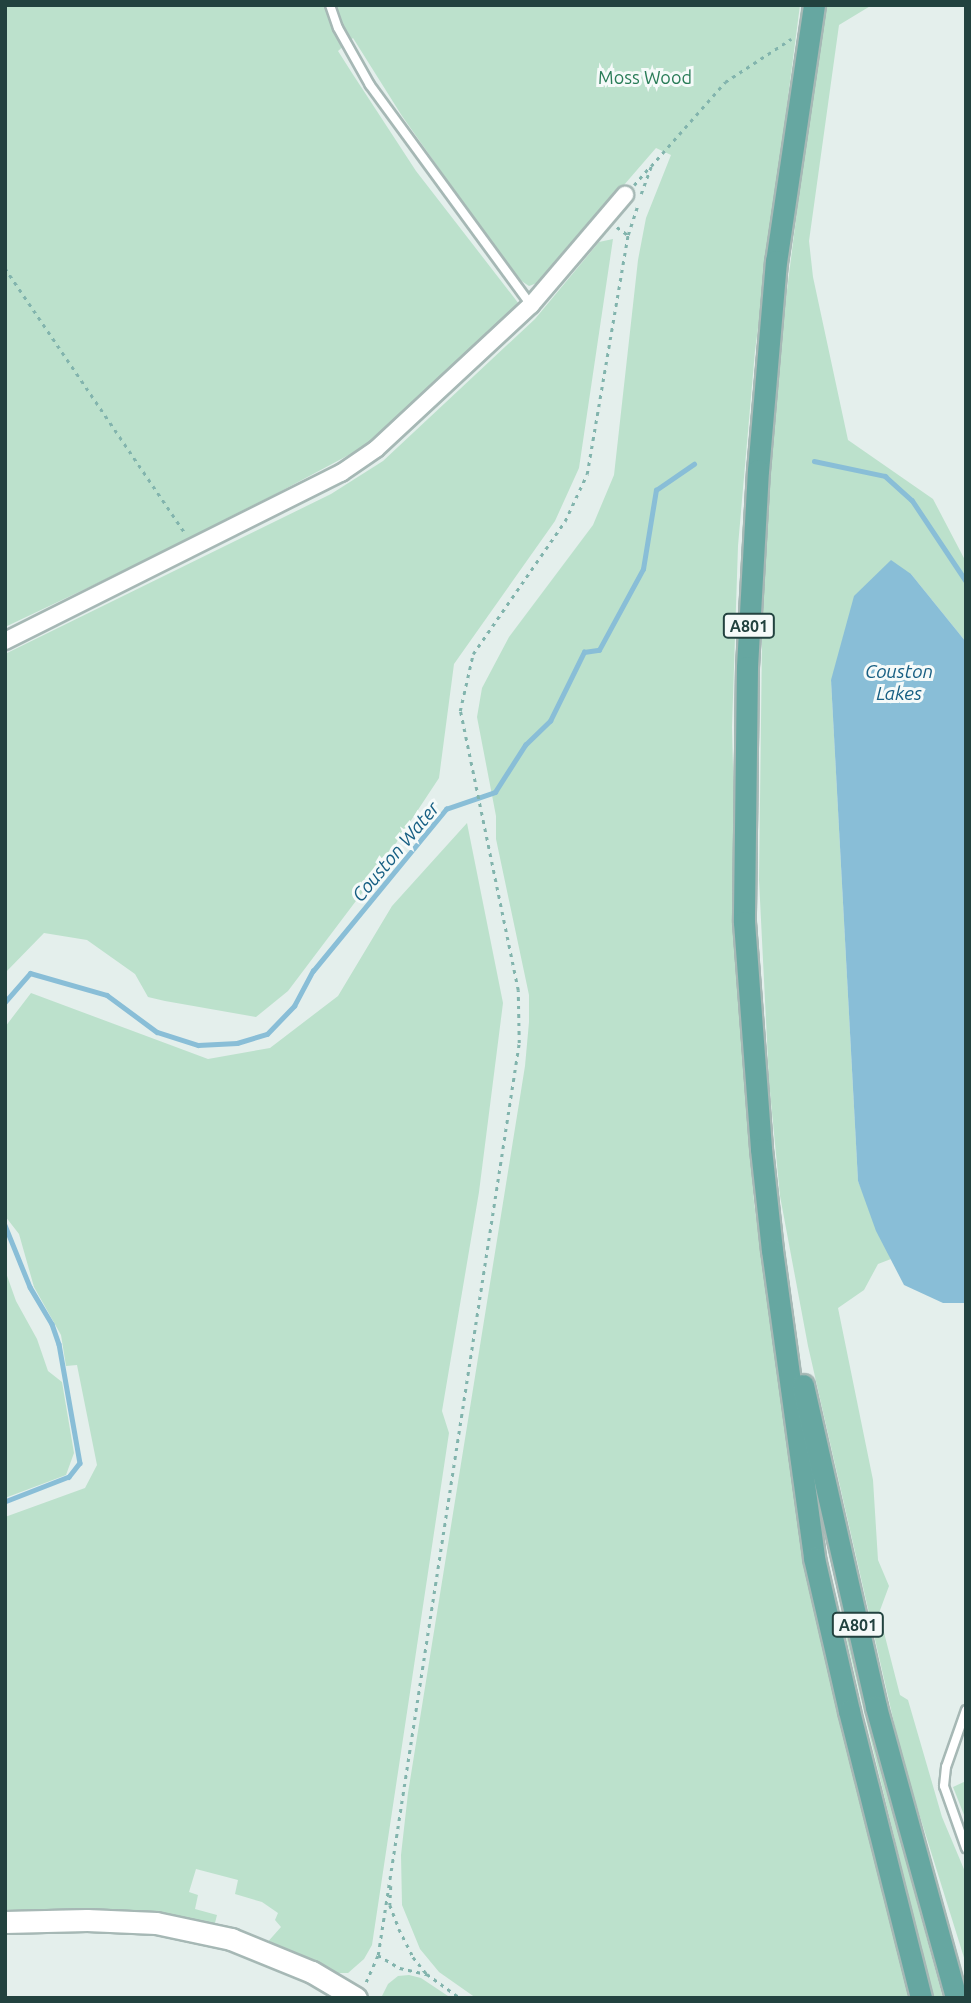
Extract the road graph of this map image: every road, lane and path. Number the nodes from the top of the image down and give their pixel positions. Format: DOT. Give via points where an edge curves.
graph roads {
  1 [pos="330,5"];
  2 [pos="814,5"];
  3 [pos="787,43"];
  4 [pos="651,166"];
  5 [pos="625,195"];
  6 [pos="5,268"];
  7 [pos="531,305"];
  8 [pos="196,546"];
  9 [pos="5,641"];
  10 [pos="772,1250"];
  11 [pos="966,1710"];
  12 [pos="966,1848"];
  13 [pos="391,1872"];
  14 [pos="924,1881"];
  15 [pos="5,1922"];
  16 [pos="378,1955"];
  17 [pos="428,1974"];
  18 [pos="360,1992"];
  19 [pos="966,1993"];
  20 [pos="460,1998"];
  21 [pos="922,1998"];
  22 [pos="956,1998"];
  1 -- 7 [label="lane" via="370,85"];
  2 -- 10 [label="main road, A801" via="776,261 747,667 744,922"];
  3 -- 4 [label="path" via="725,82"];
  4 -- 5 [label="path"];
  4 -- 13 [label="path" via="628,235 587,474 565,521 473,654 460,711 518,990 519,1043"];
  5 -- 7 [label="street"];
  6 -- 8 [label="path"];
  7 -- 8 [label="street" via="376,449 341,473"];
  8 -- 9 [label="street"];
  10 -- 14 [label="main road, A801" via="876,1707"];
  10 -- 21 [label="main road, A801" via="814,1558"];
  11 -- 12 [label="lane" via="944,1786"];
  13 -- 16 [label="path"];
  13 -- 17 [label="path" via="390,1905 413,1956"];
  14 -- 19 [label="main road" via="937,1898"];
  14 -- 22 [label="main road, A801"];
  15 -- 18 [label="main road" via="156,1923 230,1939"];
  16 -- 17 [label="path" via="400,1968"];
  16 -- 18 [label="path"];
  17 -- 20 [label="path"];
}
